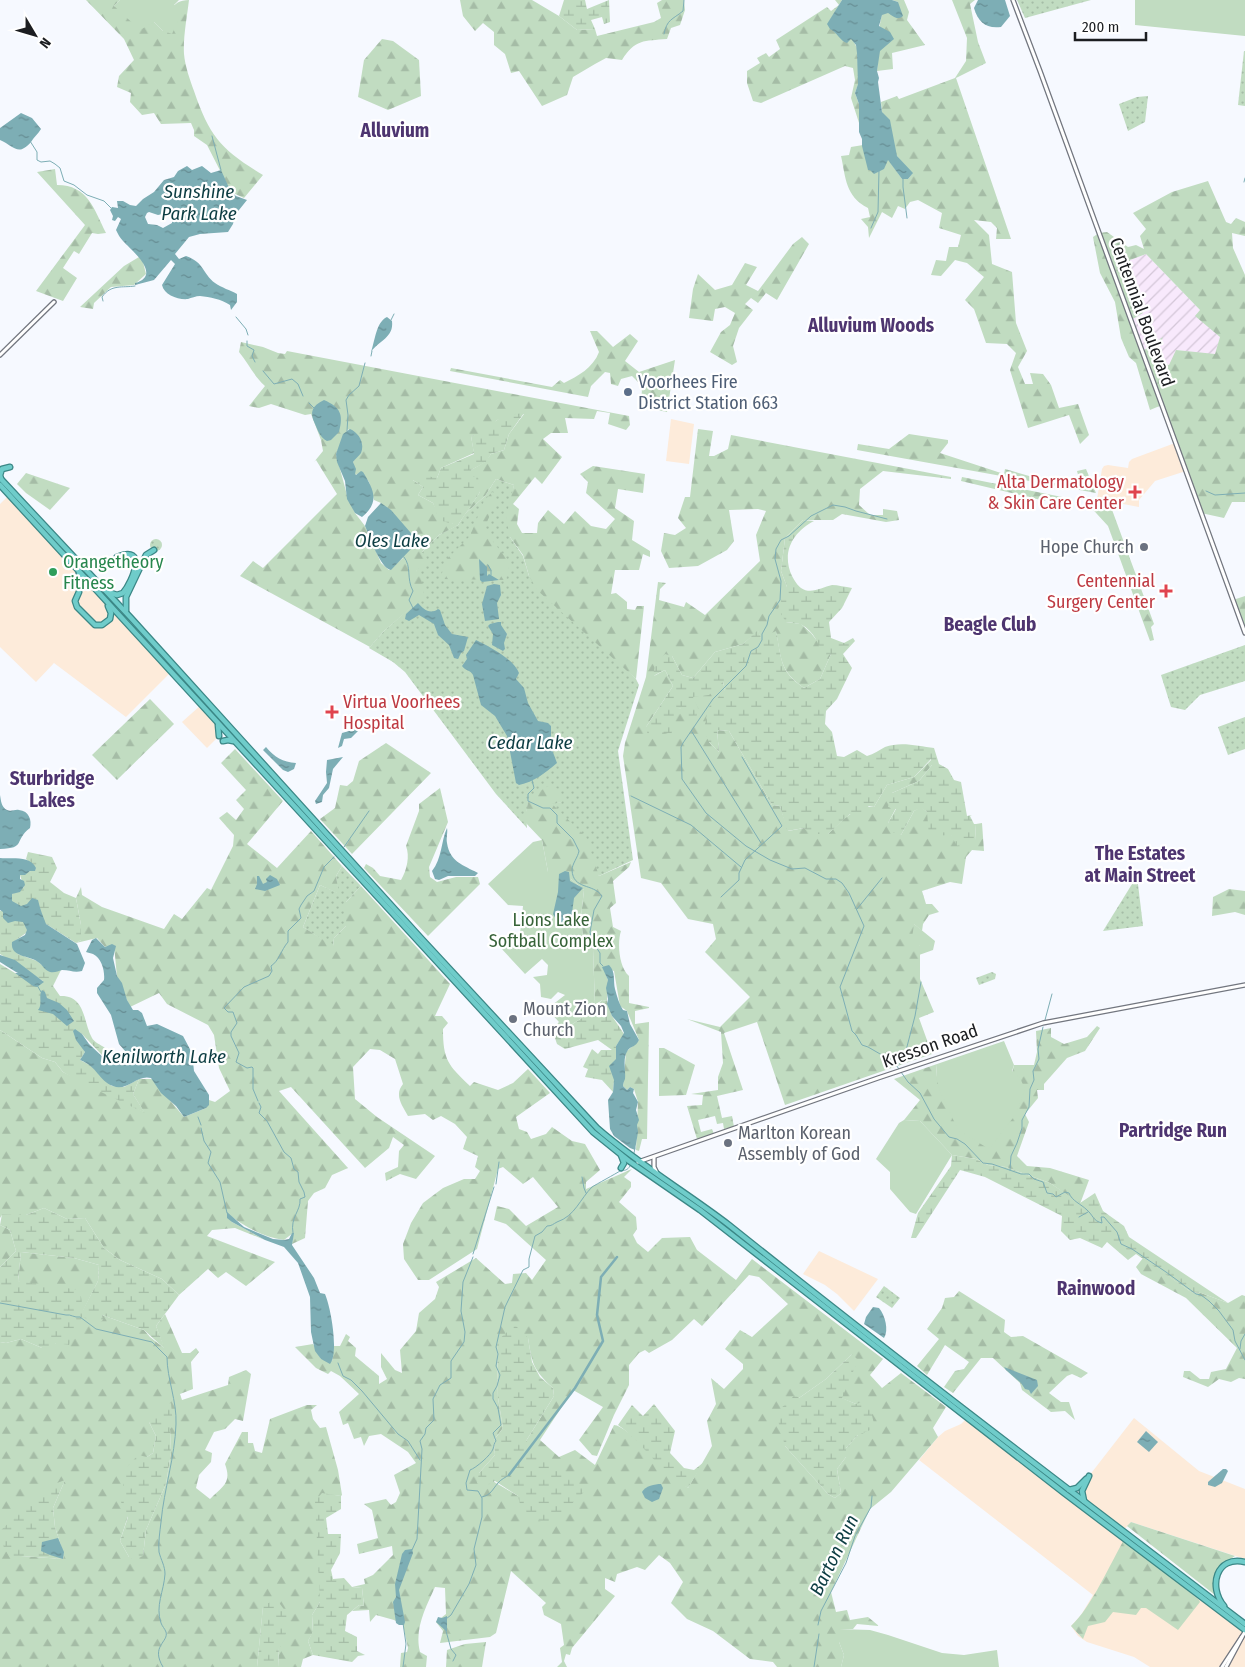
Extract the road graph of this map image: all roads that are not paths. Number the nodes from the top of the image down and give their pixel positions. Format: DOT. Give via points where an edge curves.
graph roads {
  1 [pos="1013,0"];
  2 [pos="54,302"];
  3 [pos="0,355"];
  4 [pos="10,467"];
  5 [pos="0,481"];
  6 [pos="154,550"];
  7 [pos="117,557"];
  8 [pos="77,569"];
  9 [pos="80,584"];
  10 [pos="101,586"];
  11 [pos="79,592"];
  12 [pos="104,598"];
  13 [pos="131,618"];
  14 [pos="1245,633"];
  15 [pos="217,723"];
  16 [pos="219,736"];
  17 [pos="223,741"];
  18 [pos="234,742"];
  19 [pos="1245,985"];
  20 [pos="621,1154"];
  21 [pos="654,1157"];
  22 [pos="641,1161"];
  23 [pos="633,1163"];
  24 [pos="621,1168"];
  25 [pos="657,1173"];
  26 [pos="753,1251"];
  27 [pos="766,1256"];
  28 [pos="1069,1490"];
  29 [pos="1084,1501"];
  30 [pos="1125,1538"];
  31 [pos="1134,1540"];
  32 [pos="1245,1562"];
  33 [pos="1228,1611"];
  34 [pos="1245,1624"];
  35 [pos="1245,1631"];
  36 [pos="1224,1667"];
  1 -- 14 [label="main road, Centennial Boulevard"];
  2 -- 3 [label="main road"];
  4 -- 5 [label="highway" via="2,469"];
  5 -- 8 [label="highway"];
  5 -- 10 [label="highway"];
  6 -- 13 [label="highway" via="146,556 126,597 126,611"];
  7 -- 10 [label="highway" via="129,555 136,563 125,591 114,595"];
  8 -- 9 [label="highway"];
  8 -- 12 [label="highway"];
  10 -- 13 [label="highway"];
  11 -- 12 [label="highway" via="75,600 77,607 95,625 102,625 110,619"];
  12 -- 15 [label="highway"];
  13 -- 22 [label="highway" via="582,1113 603,1134"];
  15 -- 16 [label="highway"];
  15 -- 18 [label="highway"];
  17 -- 18 [label="highway"];
  18 -- 20 [label="highway" via="575,1114"];
  19 -- 21 [label="main road, Kresson Road" via="1043,1023"];
  20 -- 23 [label="highway"];
  20 -- 24 [label="highway" via="624,1162"];
  21 -- 22 [label="main road, Kresson Road"];
  21 -- 25 [label="main road"];
  22 -- 23 [label="main road, Kresson Road"];
  22 -- 25 [label="highway"];
  23 -- 26 [label="highway"];
  25 -- 27 [label="highway"];
  26 -- 27 [label="highway"];
  26 -- 30 [label="highway"];
  27 -- 28 [label="highway"];
  28 -- 29 [label="highway"];
  28 -- 29 [label="highway" via="1077,1488 1088,1476 1082,1491"];
  29 -- 31 [label="highway"];
  30 -- 31 [label="highway"];
  30 -- 35 [label="highway"];
  31 -- 33 [label="highway"];
  32 -- 33 [label="highway" via="1228,1563 1216,1576 1217,1594"];
  33 -- 34 [label="highway"];
  35 -- 36 [label="main road"];
}
